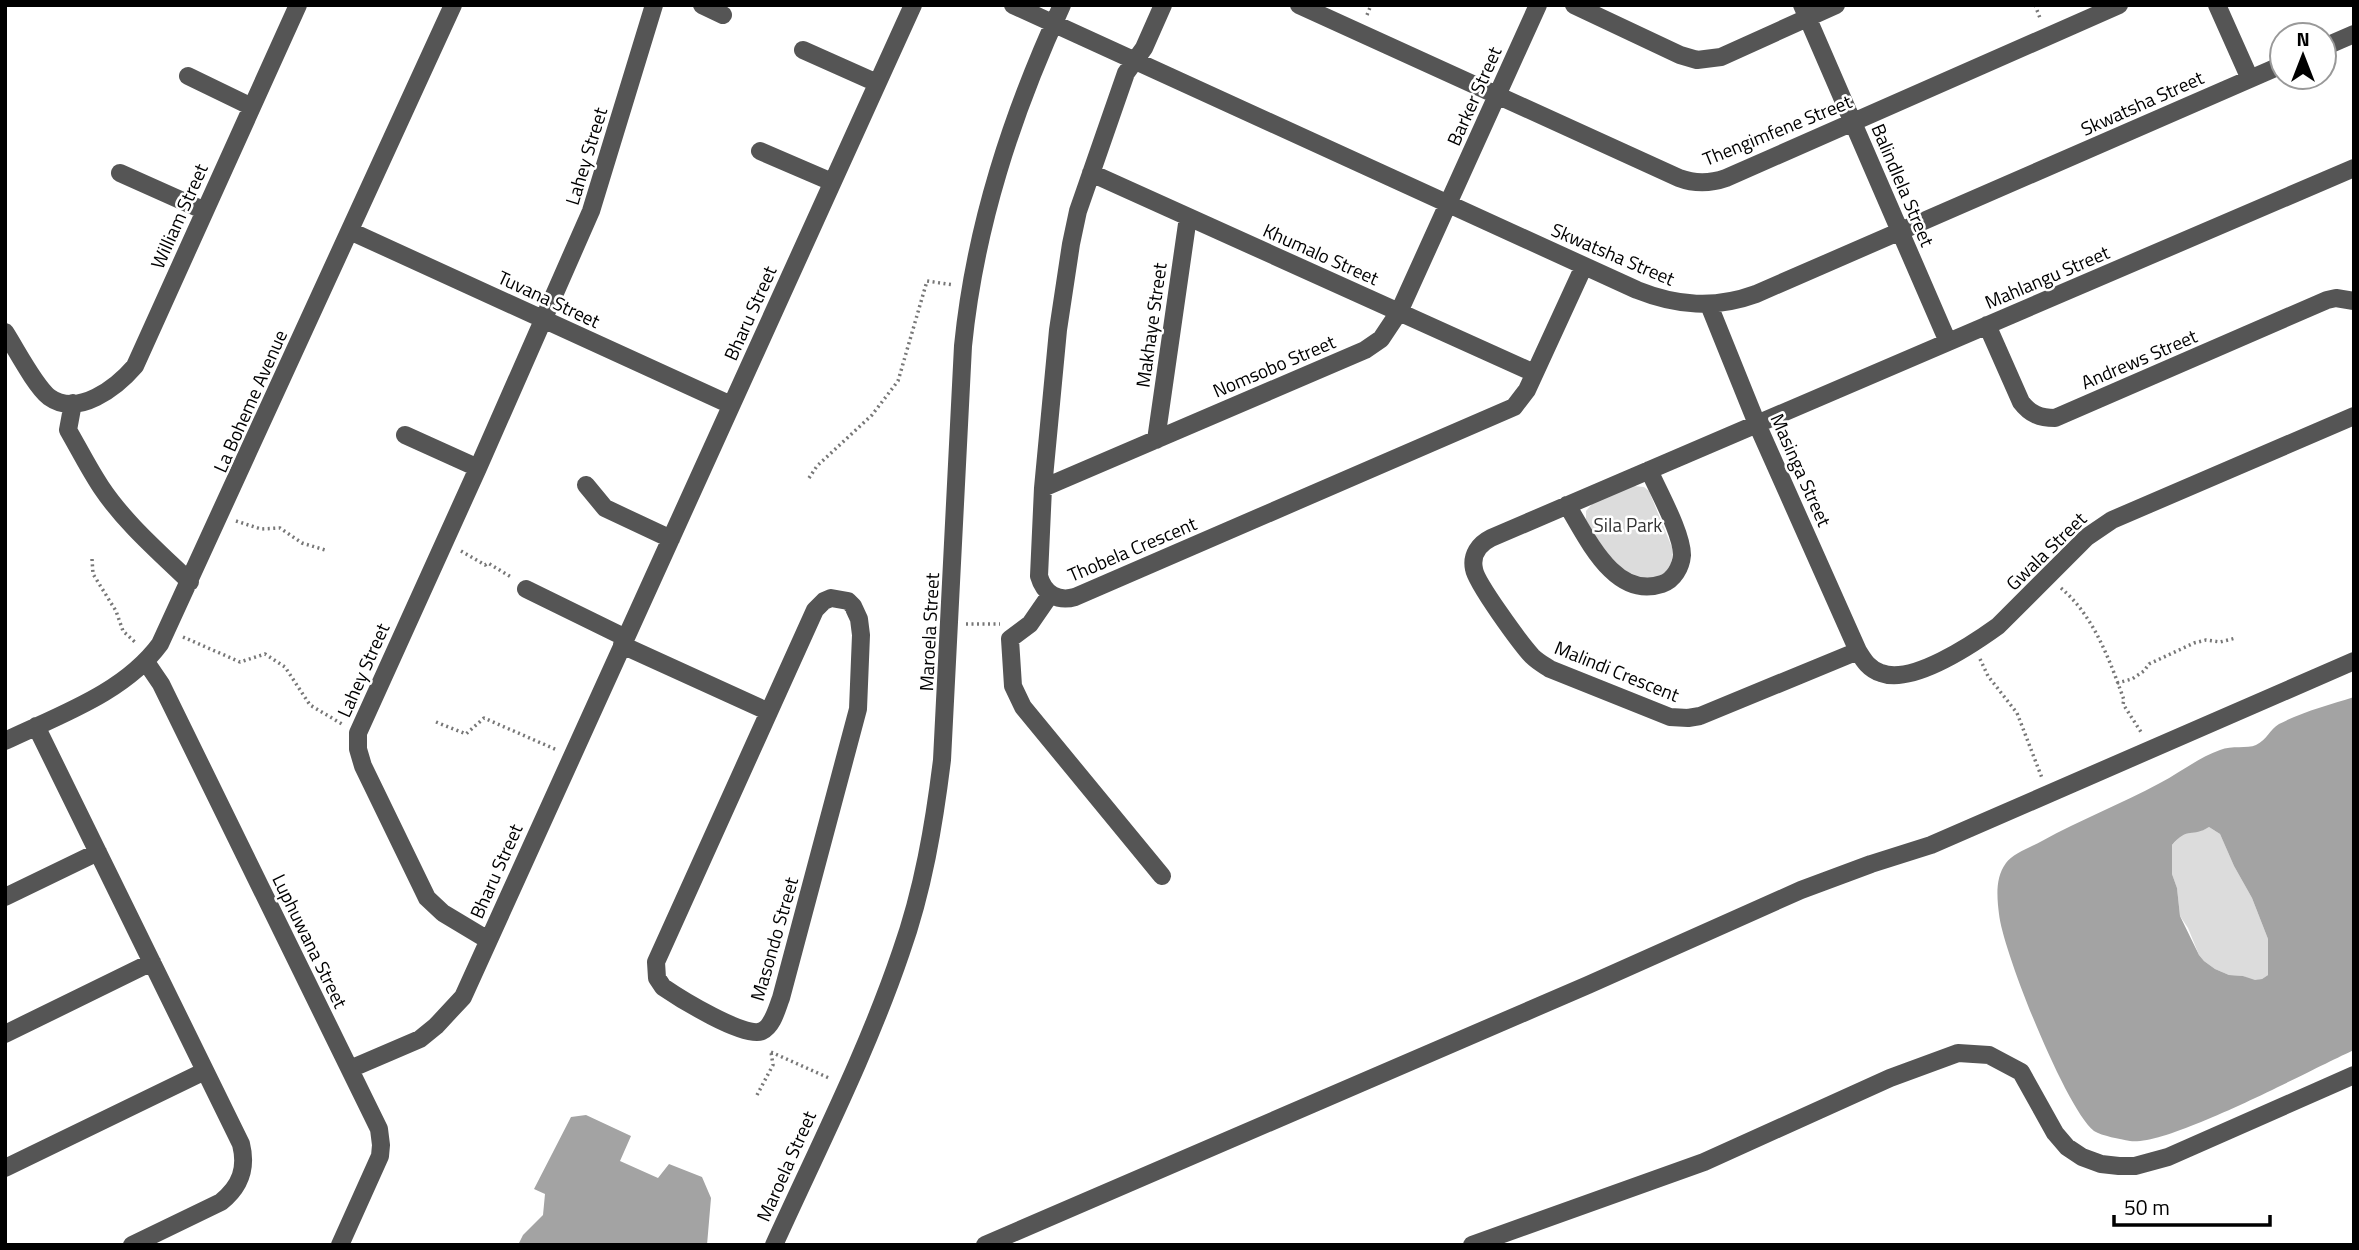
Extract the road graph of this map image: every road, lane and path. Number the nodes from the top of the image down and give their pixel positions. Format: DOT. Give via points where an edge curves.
graph roads {
  1 [pos="298,5"];
  2 [pos="453,5"];
  3 [pos="654,5"];
  4 [pos="702,5"];
  5 [pos="912,5"];
  6 [pos="1013,5"];
  7 [pos="1062,5"];
  8 [pos="1163,5"];
  9 [pos="1299,5"];
  10 [pos="1538,5"];
  11 [pos="1574,5"];
  12 [pos="1836,5"];
  13 [pos="2119,5"];
  14 [pos="2217,5"];
  15 [pos="1805,11"];
  16 [pos="723,15"];
  17 [pos="1053,24"];
  18 [pos="803,50"];
  19 [pos="1135,61"];
  20 [pos="2268,71"];
  21 [pos="188,76"];
  22 [pos="2250,79"];
  23 [pos="877,83"];
  24 [pos="1497,95"];
  25 [pos="252,107"];
  26 [pos="1853,122"];
  27 [pos="760,150"];
  28 [pos="2354,168"];
  29 [pos="120,173"];
  30 [pos="1091,173"];
  31 [pos="832,183"];
  32 [pos="1448,204"];
  33 [pos="205,211"];
  34 [pos="1188,217"];
  35 [pos="351,231"];
  36 [pos="1900,231"];
  37 [pos="1584,266"];
  38 [pos="971,286"];
  39 [pos="2354,301"];
  40 [pos="1709,304"];
  41 [pos="1399,312"];
  42 [pos="544,320"];
  43 [pos="1987,325"];
  44 [pos="5,332"];
  45 [pos="1948,342"];
  46 [pos="1534,373"];
  47 [pos="67,403"];
  48 [pos="731,405"];
  49 [pos="2354,416"];
  50 [pos="1757,424"];
  51 [pos="405,435"];
  52 [pos="1156,440"];
  53 [pos="478,468"];
  54 [pos="1649,470"];
  55 [pos="809,478"];
  56 [pos="586,485"];
  57 [pos="1043,488"];
  58 [pos="1567,505"];
  59 [pos="220,516"];
  60 [pos="671,539"];
  61 [pos="444,541"];
  62 [pos="325,550"];
  63 [pos="92,559"];
  64 [pos="2047,577"];
  65 [pos="190,582"];
  66 [pos="526,589"];
  67 [pos="1050,595"];
  68 [pos="950,624"];
  69 [pos="1030,624"];
  70 [pos="168,631"];
  71 [pos="2236,638"];
  72 [pos="624,642"];
  73 [pos="1969,646"];
  74 [pos="1858,651"];
  75 [pos="149,660"];
  76 [pos="2354,661"];
  77 [pos="2117,683"];
  78 [pos="769,712"];
  79 [pos="436,722"];
  80 [pos="36,726"];
  81 [pos="358,733"];
  82 [pos="5,741"];
  83 [pos="2149,750"];
  84 [pos="572,756"];
  85 [pos="2048,793"];
  86 [pos="99,852"];
  87 [pos="1162,876"];
  88 [pos="5,897"];
  89 [pos="488,940"];
  90 [pos="152,962"];
  91 [pos="762,1031"];
  92 [pos="5,1034"];
  93 [pos="771,1052"];
  94 [pos="350,1069"];
  95 [pos="205,1071"];
  96 [pos="2354,1075"];
  97 [pos="846,1086"];
  98 [pos="757,1095"];
  99 [pos="5,1168"];
  100 [pos="132,1245"];
  101 [pos="340,1245"];
  102 [pos="774,1245"];
  103 [pos="985,1245"];
  104 [pos="1472,1245"];
  1 -- 25 [label="street, William Street"];
  2 -- 35 [label="street, La Boheme Avenue"];
  3 -- 42 [label="street, Lahey Street" via="592,211"];
  4 -- 16 [label="street"];
  5 -- 23 [label="street, Bharu Street"];
  6 -- 17 [label="street, Skwatsha Street"];
  7 -- 17 [label="street, Maroela Street"];
  8 -- 19 [label="street, Thobela Crescent"];
  9 -- 24 [label="street, Thengimfene Street"];
  10 -- 24 [label="street, Barker Street"];
  11 -- 15 [label="street" via="1697,60 1721,57"];
  12 -- 15 [label="street"];
  13 -- 26 [label="street, Thengimfene Street"];
  14 -- 22 [label="street"];
  15 -- 26 [label="street, Balindlela Street"];
  17 -- 19 [label="street, Skwatsha Street"];
  17 -- 38 [label="street, Maroela Street" via="1005,145"];
  18 -- 23 [label="street"];
  19 -- 30 [label="street, Thobela Crescent" via="1126,73"];
  19 -- 32 [label="street, Skwatsha Street"];
  20 -- 22 [label="street, Skwatsha Street"];
  21 -- 25 [label="street"];
  22 -- 36 [label="street, Skwatsha Street"];
  23 -- 31 [label="street, Bharu Street"];
  24 -- 26 [label="street, Thengimfene Street" via="1698,183 1726,178"];
  24 -- 32 [label="street, Barker Street"];
  25 -- 33 [label="street, William Street"];
  26 -- 36 [label="street, Balindlela Street"];
  27 -- 31 [label="street"];
  28 -- 43 [label="street, Mahlangu Street"];
  29 -- 33 [label="street"];
  30 -- 34 [label="street, Khumalo Street"];
  30 -- 57 [label="street, Thobela Crescent" via="1065,276"];
  31 -- 48 [label="street, Bharu Street"];
  32 -- 37 [label="street, Skwatsha Street"];
  32 -- 41 [label="street, Nomsobo Street"];
  33 -- 47 [label="street, William Street" via="135,366 115,386 93,398"];
  34 -- 41 [label="street, Khumalo Street"];
  34 -- 52 [label="street, Makhaye Street"];
  35 -- 42 [label="street, Tuvana Street"];
  35 -- 59 [label="street, La Boheme Avenue"];
  36 -- 40 [label="street, Skwatsha Street" via="1756,294"];
  36 -- 45 [label="street, Balindlela Street"];
  37 -- 40 [label="street, Skwatsha Street" via="1654,297"];
  37 -- 46 [label="street, Thobela Crescent"];
  38 -- 55 [label="path" via="927,281 898,381 872,415"];
  38 -- 68 [label="street, Maroela Street" via="963,346"];
  39 -- 43 [label="street, Andrews Street" via="2327,300 2054,418 2025,408"];
  40 -- 50 [label="street, Masinga Street"];
  41 -- 46 [label="street, Khumalo Street"];
  41 -- 52 [label="street, Nomsobo Street" via="1381,339 1365,350"];
  42 -- 48 [label="street, Tuvana Street"];
  42 -- 53 [label="street, Lahey Street"];
  43 -- 45 [label="street, Mahlangu Street"];
  44 -- 47 [label="street" via="46,394"];
  45 -- 50 [label="street, Mahlangu Street"];
  46 -- 67 [label="street, Thobela Crescent" via="1523,396 1508,410 1076,597"];
  47 -- 65 [label="street" via="68,430 100,487 150,545"];
  48 -- 60 [label="street, Bharu Street"];
  49 -- 64 [label="street, Gwala Street" via="2112,520 2087,537"];
  50 -- 54 [label="street, Malindi Crescent"];
  50 -- 74 [label="street, Masinga Street"];
  51 -- 53 [label="street"];
  52 -- 57 [label="street, Nomsobo Street"];
  53 -- 61 [label="street, Lahey Street"];
  54 -- 58 [label="street, Malindi Crescent"];
  54 -- 58 [label="street" via="1680,545 1680,565 1668,582 1640,586 1612,570"];
  56 -- 60 [label="street" via="605,509"];
  57 -- 67 [label="street, Thobela Crescent" via="1039,576"];
  58 -- 74 [label="street, Malindi Crescent" via="1485,541 1474,559 1476,577 1523,645 1550,669 1662,715 1688,718"];
  59 -- 62 [label="path" via="261,529 280,528 302,543"];
  59 -- 65 [label="street, La Boheme Avenue"];
  60 -- 72 [label="street, Bharu Street"];
  61 -- 66 [label="path"];
  61 -- 81 [label="street, Lahey Street"];
  63 -- 75 [label="path" via="93,574 123,631"];
  64 -- 73 [label="street, Gwala Street" via="1998,626"];
  64 -- 77 [label="path" via="2065,591 2100,640"];
  65 -- 70 [label="street, La Boheme Avenue"];
  66 -- 72 [label="street"];
  67 -- 69 [label="street"];
  68 -- 69 [label="path"];
  68 -- 97 [label="street, Maroela Street" via="942,760 920,888 898,961"];
  69 -- 87 [label="street" via="1010,639 1013,686 1023,706"];
  70 -- 75 [label="street, La Boheme Avenue"];
  70 -- 81 [label="path" via="240,663 265,654 285,667 310,705"];
  71 -- 77 [label="path" via="2194,643"];
  72 -- 78 [label="street"];
  72 -- 84 [label="street, Bharu Street"];
  73 -- 74 [label="street, Gwala Street" via="1898,676 1872,669"];
  73 -- 85 [label="path" via="2017,713"];
  75 -- 80 [label="street, La Boheme Avenue" via="121,683"];
  75 -- 94 [label="street, Luphuwana Street"];
  76 -- 83 [label="street"];
  77 -- 83 [label="path" via="2123,704"];
  78 -- 91 [label="street, Masondo Street" via="655,968 663,987 674,995 737,1027"];
  78 -- 91 [label="street, Masondo Street" via="815,610 831,598 848,601 857,612 860,627 858,709 781,998 775,1016"];
  79 -- 84 [label="path" via="466,734 484,718"];
  80 -- 82 [label="street, La Boheme Avenue"];
  80 -- 86 [label="street"];
  81 -- 89 [label="street, Lahey Street" via="363,766 426,898"];
  83 -- 85 [label="street"];
  84 -- 89 [label="street, Bharu Street"];
  85 -- 103 [label="street" via="1931,845 1801,890"];
  86 -- 88 [label="street"];
  86 -- 90 [label="street"];
  89 -- 94 [label="street, Bharu Street" via="463,997 436,1026 420,1040"];
  90 -- 92 [label="street"];
  90 -- 95 [label="street"];
  91 -- 93 [label="path"];
  93 -- 97 [label="path"];
  93 -- 98 [label="path" via="773,1065"];
  94 -- 101 [label="street, Luphuwana Street" via="379,1129 381,1145"];
  95 -- 99 [label="street"];
  95 -- 100 [label="street" via="241,1144 242,1175 221,1202"];
  96 -- 104 [label="street" via="2168,1157 2119,1166 2101,1164 2067,1147 2054,1133 2021,1072 1989,1055 1958,1053 1890,1078 1704,1162"];
  97 -- 102 [label="street, Maroela Street"];
}
